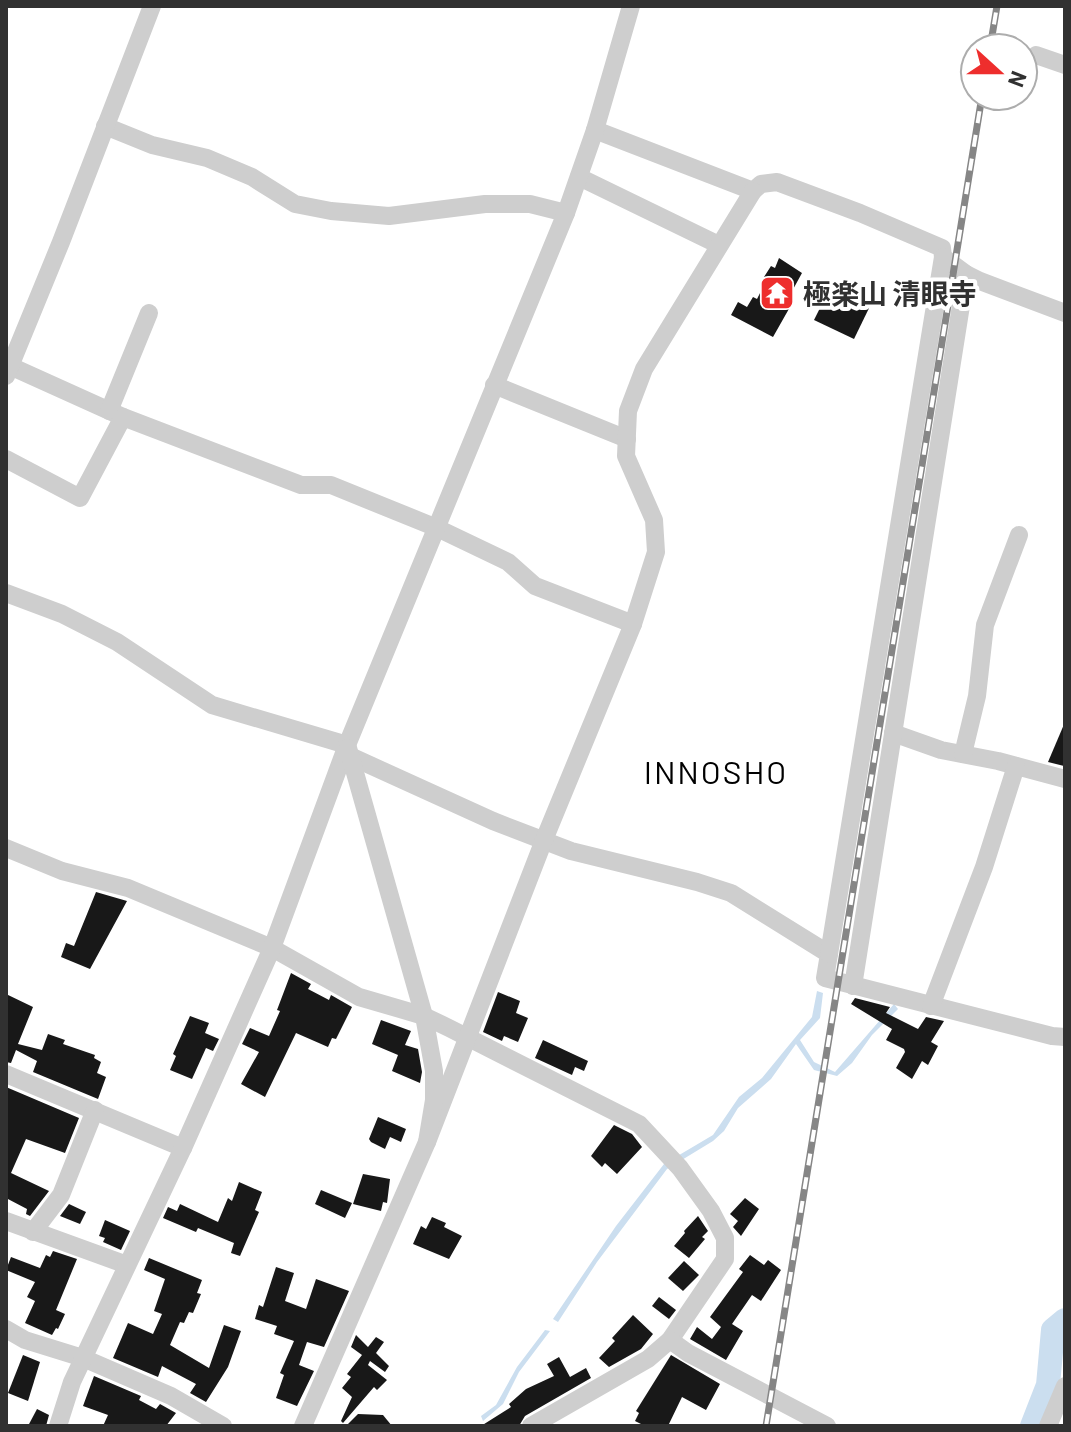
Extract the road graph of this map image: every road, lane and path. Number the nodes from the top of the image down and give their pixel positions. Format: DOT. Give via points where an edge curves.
graph roads {
  1 [pos="152,6"];
  2 [pos="631,6"];
  3 [pos="1039,56"];
  4 [pos="1065,65"];
  5 [pos="105,126"];
  6 [pos="595,130"];
  7 [pos="579,177"];
  8 [pos="753,191"];
  9 [pos="566,213"];
  10 [pos="719,245"];
  11 [pos="943,257"];
  12 [pos="966,274"];
  13 [pos="149,313"];
  14 [pos="1065,313"];
  15 [pos="8,371"];
  16 [pos="494,385"];
  17 [pos="116,414"];
  18 [pos="627,439"];
  19 [pos="6,459"];
  20 [pos="437,528"];
  21 [pos="1019,535"];
  22 [pos="6,593"];
  23 [pos="633,624"];
  24 [pos="893,733"];
  25 [pos="348,751"];
  26 [pos="963,754"];
  27 [pos="1016,766"];
  28 [pos="1065,779"];
  29 [pos="544,840"];
  30 [pos="6,848"];
  31 [pos="272,948"];
  32 [pos="829,954"];
  33 [pos="853,986"];
  34 [pos="931,1006"];
  35 [pos="424,1016"];
  36 [pos="467,1037"];
  37 [pos="1065,1037"];
  38 [pos="6,1074"];
  39 [pos="95,1110"];
  40 [pos="427,1142"];
  41 [pos="183,1148"];
  42 [pos="6,1221"];
  43 [pos="33,1232"];
  44 [pos="127,1265"];
  45 [pos="6,1329"];
  46 [pos="670,1340"];
  47 [pos="83,1358"];
  48 [pos="1065,1386"];
  49 [pos="58,1426"];
  50 [pos="223,1426"];
  51 [pos="303,1426"];
  52 [pos="531,1426"];
  53 [pos="827,1426"];
  54 [pos="1048,1426"];
  1 -- 5 [label="street"];
  2 -- 6 [label="street"];
  3 -- 4 [label="street"];
  5 -- 9 [label="street" via="152,145 207,158 252,177 295,204 319,209 389,216 530,204"];
  5 -- 15 [label="street"];
  6 -- 7 [label="street"];
  6 -- 8 [label="street"];
  7 -- 9 [label="street"];
  7 -- 10 [label="street"];
  8 -- 10 [label="street"];
  8 -- 11 [label="street" via="777,182 942,248"];
  9 -- 16 [label="street"];
  10 -- 18 [label="street" via="644,369 628,411"];
  11 -- 12 [label="street"];
  11 -- 32 [label="street"];
  12 -- 14 [label="street"];
  12 -- 24 [label="street"];
  13 -- 17 [label="street"];
  15 -- 17 [label="street"];
  16 -- 18 [label="street"];
  16 -- 20 [label="street"];
  17 -- 19 [label="street" via="80,498"];
  17 -- 20 [label="street" via="301,485 331,485"];
  18 -- 23 [label="street" via="626,456 654,520 656,552"];
  20 -- 23 [label="street" via="508,562 535,586"];
  20 -- 25 [label="street"];
  21 -- 26 [label="street" via="985,625 977,696"];
  22 -- 25 [label="street" via="117,642 212,705"];
  23 -- 29 [label="street"];
  24 -- 26 [label="street"];
  24 -- 33 [label="street"];
  25 -- 29 [label="street"];
  25 -- 31 [label="street"];
  25 -- 35 [label="street"];
  26 -- 27 [label="street"];
  27 -- 28 [label="street"];
  27 -- 34 [label="street"];
  29 -- 32 [label="street" via="731,893"];
  29 -- 36 [label="street"];
  30 -- 31 [label="street" via="62,871 128,888"];
  31 -- 35 [label="street" via="359,997"];
  31 -- 41 [label="street"];
  32 -- 33 [label="street" via="825,978"];
  33 -- 34 [label="street"];
  34 -- 37 [label="street"];
  35 -- 36 [label="street"];
  35 -- 40 [label="street" via="434,1071"];
  36 -- 40 [label="street"];
  36 -- 46 [label="street" via="639,1124 711,1211 725,1238 725,1259"];
  38 -- 39 [label="street"];
  39 -- 41 [label="street"];
  39 -- 43 [label="street" via="61,1195"];
  40 -- 51 [label="street"];
  41 -- 44 [label="street"];
  42 -- 43 [label="street"];
  43 -- 44 [label="street"];
  44 -- 47 [label="street"];
  45 -- 47 [label="street"];
  46 -- 52 [label="street" via="648,1359"];
  46 -- 53 [label="street"];
  47 -- 49 [label="street"];
  47 -- 50 [label="street" via="171,1396"];
  48 -- 54 [label="street"];
}
